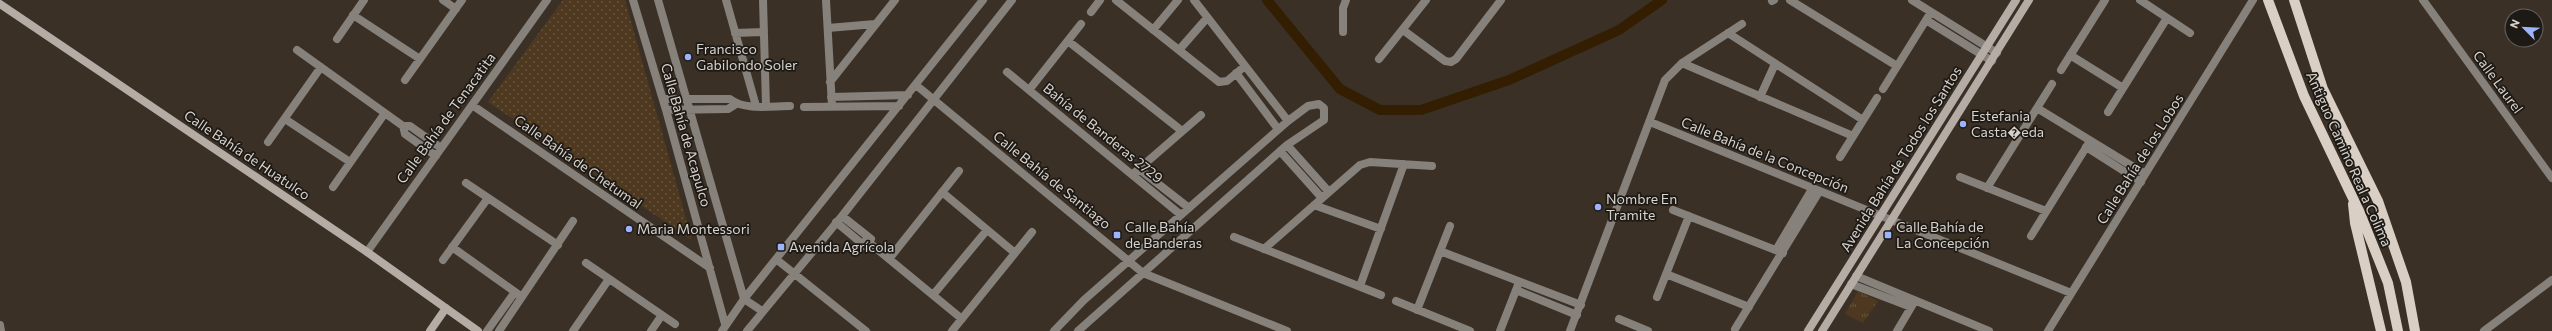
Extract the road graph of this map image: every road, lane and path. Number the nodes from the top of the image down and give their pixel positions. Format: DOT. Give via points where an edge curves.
graph roads {
  1 [pos="364,0"];
  2 [pos="443,0"];
  3 [pos="462,0"];
  4 [pos="547,0"];
  5 [pos="633,0"];
  6 [pos="658,0"];
  7 [pos="726,0"];
  8 [pos="763,0"];
  9 [pos="826,0"];
  10 [pos="895,0"];
  11 [pos="983,0"];
  12 [pos="1012,0"];
  13 [pos="1100,0"];
  14 [pos="1116,0"];
  15 [pos="1178,0"];
  16 [pos="1194,0"];
  17 [pos="1346,0"];
  18 [pos="1426,0"];
  19 [pos="1501,0"];
  20 [pos="1790,0"];
  21 [pos="1912,0"];
  22 [pos="2016,0"];
  23 [pos="2029,0"];
  24 [pos="2105,0"];
  25 [pos="2140,0"];
  26 [pos="2253,0"];
  27 [pos="2268,0"];
  28 [pos="2294,0"];
  29 [pos="2422,0"];
  30 [pos="0,4"];
  31 [pos="456,9"];
  32 [pos="1091,12"];
  33 [pos="1931,12"];
  34 [pos="353,15"];
  35 [pos="1207,18"];
  36 [pos="2167,18"];
  37 [pos="1926,20"];
  38 [pos="874,24"];
  39 [pos="1081,24"];
  40 [pos="1742,24"];
  41 [pos="828,28"];
  42 [pos="1153,30"];
  43 [pos="1403,30"];
  44 [pos="764,32"];
  45 [pos="1343,32"];
  46 [pos="735,33"];
  47 [pos="1728,33"];
  48 [pos="2190,33"];
  49 [pos="337,38"];
  50 [pos="1068,41"];
  51 [pos="1987,47"];
  52 [pos="297,50"];
  53 [pos="1179,50"];
  54 [pos="1997,53"];
  55 [pos="1982,55"];
  56 [pos="2070,55"];
  57 [pos="420,59"];
  58 [pos="1379,59"];
  59 [pos="1992,61"];
  60 [pos="1682,63"];
  61 [pos="1775,64"];
  62 [pos="1245,66"];
  63 [pos="1897,66"];
  64 [pos="321,67"];
  65 [pos="2061,70"];
  66 [pos="1007,72"];
  67 [pos="1236,73"];
  68 [pos="405,80"];
  69 [pos="830,82"];
  70 [pos="2052,84"];
  71 [pos="916,85"];
  72 [pos="2123,88"];
  73 [pos="1883,89"];
  74 [pos="1029,90"];
  75 [pos="908,95"];
  76 [pos="831,96"];
  77 [pos="1760,97"];
  78 [pos="1877,98"];
  79 [pos="662,99"];
  80 [pos="687,99"];
  81 [pos="934,100"];
  82 [pos="736,104"];
  83 [pos="472,105"];
  84 [pos="756,106"];
  85 [pos="766,106"];
  86 [pos="790,106"];
  87 [pos="832,106"];
  88 [pos="899,106"];
  89 [pos="804,107"];
  90 [pos="2037,108"];
  91 [pos="666,110"];
  92 [pos="690,110"];
  93 [pos="2108,112"];
  94 [pos="385,113"];
  95 [pos="1201,115"];
  96 [pos="284,119"];
  97 [pos="1863,120"];
  98 [pos="1288,121"];
  99 [pos="1650,122"];
  100 [pos="403,126"];
  101 [pos="1278,129"];
  102 [pos="1182,132"];
  103 [pos="1853,136"];
  104 [pos="268,142"];
  105 [pos="2088,144"];
  106 [pos="1287,145"];
  107 [pos="441,148"];
  108 [pos="1280,151"];
  109 [pos="436,156"];
  110 [pos="1840,157"];
  111 [pos="350,162"];
  112 [pos="1404,164"];
  113 [pos="1432,166"];
  114 [pos="959,171"];
  115 [pos="1136,172"];
  116 [pos="1960,177"];
  117 [pos="2143,178"];
  118 [pos="2552,178"];
  119 [pos="466,183"];
  120 [pos="333,187"];
  121 [pos="1987,188"];
  122 [pos="1816,191"];
  123 [pos="942,192"];
  124 [pos="1329,192"];
  125 [pos="2352,196"];
  126 [pos="488,198"];
  127 [pos="1322,198"];
  128 [pos="1314,205"];
  129 [pos="1189,208"];
  130 [pos="1673,210"];
  131 [pos="2046,211"];
  132 [pos="1181,215"];
  133 [pos="1689,216"];
  134 [pos="1880,216"];
  135 [pos="839,219"];
  136 [pos="1891,220"];
  137 [pos="573,221"];
  138 [pos="1450,226"];
  139 [pos="1381,229"];
  140 [pos="987,230"];
  141 [pos="1032,232"];
  142 [pos="2031,236"];
  143 [pos="1234,237"];
  144 [pos="558,244"];
  145 [pos="452,247"];
  146 [pos="1264,249"];
  147 [pos="1440,251"];
  148 [pos="367,252"];
  149 [pos="1779,252"];
  150 [pos="1015,253"];
  151 [pos="889,258"];
  152 [pos="776,259"];
  153 [pos="443,260"];
  154 [pos="1129,261"];
  155 [pos="586,263"];
  156 [pos="710,268"];
  157 [pos="1143,273"];
  158 [pos="794,274"];
  159 [pos="1666,274"];
  160 [pos="1856,276"];
  161 [pos="609,279"];
  162 [pos="2552,280"];
  163 [pos="1520,281"];
  164 [pos="1851,284"];
  165 [pos="1360,286"];
  166 [pos="1516,290"];
  167 [pos="515,292"];
  168 [pos="2071,293"];
  169 [pos="933,295"];
  170 [pos="1381,295"];
  171 [pos="522,297"];
  172 [pos="1656,297"];
  173 [pos="744,299"];
  174 [pos="1396,301"];
  175 [pos="1913,304"];
  176 [pos="1581,305"];
  177 [pos="1749,306"];
  178 [pos="446,308"];
  179 [pos="1417,310"];
  180 [pos="762,311"];
  181 [pos="662,315"];
  182 [pos="1577,315"];
  183 [pos="962,319"];
  184 [pos="1619,319"];
  185 [pos="675,324"];
  186 [pos="0,325"];
  187 [pos="723,327"];
  188 [pos="1973,328"];
  189 [pos="577,329"];
  190 [pos="1735,329"];
  191 [pos="1644,330"];
  192 [pos="1,331"];
  193 [pos="430,331"];
  194 [pos="478,331"];
  195 [pos="487,331"];
  196 [pos="499,331"];
  197 [pos="651,331"];
  198 [pos="747,331"];
  199 [pos="866,331"];
  200 [pos="952,331"];
  201 [pos="1054,331"];
  202 [pos="1078,331"];
  203 [pos="1286,331"];
  204 [pos="1470,331"];
  205 [pos="1500,331"];
  206 [pos="1570,331"];
  207 [pos="1808,331"];
  208 [pos="1822,331"];
  209 [pos="1897,331"];
  210 [pos="1990,331"];
  211 [pos="2048,331"];
  212 [pos="2381,331"];
  213 [pos="2398,331"];
  214 [pos="2415,331"];
  215 [pos="2484,331"];
  1 -- 34 [label="street"];
  2 -- 31 [label="street"];
  3 -- 31 [label="street"];
  4 -- 83 [label="street, Calle Bahía de Tenacatita"];
  5 -- 79 [label="street, Calle Bahía de Acapulco"];
  6 -- 80 [label="street, Calle Bahía de Acapulco"];
  7 -- 46 [label="street"];
  8 -- 44 [label="street"];
  9 -- 41 [label="street"];
  10 -- 38 [label="street"];
  11 -- 71 [label="street"];
  12 -- 81 [label="street"];
  13 -- 32 [label="street"];
  14 -- 42 [label="street"];
  15 -- 42 [label="street"];
  16 -- 35 [label="street"];
  17 -- 45 [label="street" via="1343,8"];
  18 -- 43 [label="street"];
  19 -- 43 [label="street" via="1456,59 1451,62 1445,61"];
  20 -- 63 [label="street"];
  21 -- 33 [label="street"];
  22 -- 51 [label="street, Avenida Bahía de Todos los Santos"];
  23 -- 54 [label="street, Avenida Bahía de Todos los Santos"];
  24 -- 56 [label="street"];
  25 -- 36 [label="street"];
  26 -- 117 [label="street, Calle Bahía de los Lobos"];
  27 -- 125 [label="main road, Antiguo Camino Real a Colima" via="2304,96"];
  28 -- 214 [label="main road, Antiguo Camino Real a Colima" via="2323,90 2378,201 2406,282"];
  29 -- 118 [label="street, Calle Laurel"];
  30 -- 148 [label="street, Calle Bahía de Huatulco"];
  31 -- 57 [label="street"];
  33 -- 37 [label="street"];
  33 -- 51 [label="street"];
  34 -- 49 [label="street"];
  34 -- 57 [label="street"];
  35 -- 53 [label="street"];
  35 -- 62 [label="street"];
  36 -- 48 [label="street"];
  36 -- 72 [label="street"];
  37 -- 55 [label="street"];
  37 -- 63 [label="street"];
  38 -- 41 [label="street"];
  38 -- 69 [label="street"];
  39 -- 50 [label="street"];
  40 -- 47 [label="street"];
  41 -- 69 [label="street"];
  42 -- 53 [label="street"];
  43 -- 58 [label="street"];
  44 -- 46 [label="street"];
  44 -- 85 [label="street"];
  46 -- 84 [label="street"];
  47 -- 60 [label="street"];
  47 -- 61 [label="street"];
  50 -- 74 [label="street"];
  50 -- 102 [label="street"];
  51 -- 54 [label="street"];
  51 -- 55 [label="street, Avenida Bahía de Todos los Santos"];
  52 -- 64 [label="street"];
  53 -- 67 [label="street" via="1219,82 1227,81"];
  54 -- 59 [label="street, Avenida Bahía de Todos los Santos"];
  55 -- 59 [label="street"];
  55 -- 134 [label="street, Avenida Bahía de Todos los Santos"];
  56 -- 65 [label="street"];
  56 -- 72 [label="street"];
  57 -- 68 [label="street"];
  59 -- 136 [label="street, Avenida Bahía de Todos los Santos"];
  60 -- 77 [label="street"];
  60 -- 99 [label="street" via="1665,80"];
  61 -- 77 [label="street"];
  61 -- 97 [label="street"];
  62 -- 67 [label="street"];
  62 -- 98 [label="street"];
  63 -- 73 [label="street"];
  64 -- 94 [label="street"];
  64 -- 96 [label="street"];
  66 -- 74 [label="street, Bahía de Banderas 2729"];
  67 -- 101 [label="street"];
  69 -- 76 [label="street"];
  70 -- 90 [label="street"];
  71 -- 75 [label="street"];
  71 -- 81 [label="street, Calle Bahía de Santiago"];
  72 -- 93 [label="street"];
  74 -- 115 [label="street, Bahía de Banderas 2729"];
  75 -- 76 [label="street"];
  75 -- 88 [label="street"];
  76 -- 87 [label="street"];
  77 -- 103 [label="street"];
  78 -- 97 [label="street"];
  79 -- 80 [label="street"];
  79 -- 91 [label="street, Calle Bahía de Acapulco"];
  80 -- 82 [label="street" via="730,99"];
  80 -- 92 [label="street, Calle Bahía de Acapulco"];
  81 -- 135 [label="street"];
  81 -- 154 [label="street, Calle Bahía de Santiago"];
  82 -- 84 [label="street"];
  82 -- 92 [label="street" via="728,109"];
  83 -- 107 [label="street, Calle Bahía de Tenacatita"];
  83 -- 156 [label="street, Calle Bahía de Chetumal"];
  84 -- 85 [label="street"];
  85 -- 86 [label="street"];
  87 -- 88 [label="street"];
  87 -- 89 [label="street"];
  88 -- 152 [label="street"];
  90 -- 105 [label="street"];
  90 -- 121 [label="street"];
  91 -- 92 [label="street"];
  91 -- 156 [label="street, Calle Bahía de Acapulco"];
  92 -- 173 [label="street, Calle Bahía de Acapulco"];
  94 -- 100 [label="street"];
  94 -- 111 [label="street"];
  95 -- 102 [label="street"];
  96 -- 104 [label="street"];
  96 -- 111 [label="street"];
  97 -- 103 [label="street"];
  98 -- 101 [label="street"];
  98 -- 106 [label="street" via="1308,106 1319,104 1325,114 1324,120"];
  99 -- 122 [label="street, Calle Bahía de la Concepción"];
  99 -- 176 [label="street"];
  100 -- 107 [label="street" via="410,126"];
  100 -- 109 [label="street" via="405,134"];
  101 -- 129 [label="street"];
  102 -- 115 [label="street"];
  103 -- 110 [label="street"];
  105 -- 117 [label="street"];
  105 -- 131 [label="street"];
  106 -- 108 [label="street"];
  106 -- 124 [label="street"];
  107 -- 109 [label="street, Calle Bahía de Tenacatita"];
  108 -- 127 [label="street"];
  108 -- 157 [label="street"];
  109 -- 148 [label="street, Calle Bahía de Tenacatita"];
  111 -- 120 [label="street"];
  112 -- 113 [label="street"];
  112 -- 124 [label="street" via="1364,163"];
  112 -- 139 [label="street"];
  114 -- 123 [label="street"];
  115 -- 129 [label="street"];
  115 -- 132 [label="street, Bahía de Banderas 2729"];
  116 -- 121 [label="street"];
  117 -- 168 [label="street, Calle Bahía de los Lobos"];
  119 -- 126 [label="street"];
  121 -- 131 [label="street"];
  122 -- 134 [label="street, Calle Bahía de la Concepción"];
  122 -- 149 [label="street"];
  123 -- 140 [label="street"];
  123 -- 151 [label="street"];
  124 -- 127 [label="street"];
  125 -- 212 [label="main road" via="2355,222"];
  125 -- 213 [label="main road, Antiguo Camino Real a Colima" via="2388,283"];
  126 -- 144 [label="street"];
  126 -- 145 [label="street"];
  127 -- 128 [label="street"];
  128 -- 139 [label="street"];
  128 -- 146 [label="street"];
  129 -- 132 [label="street"];
  130 -- 133 [label="street"];
  131 -- 142 [label="street"];
  132 -- 154 [label="street"];
  133 -- 149 [label="street"];
  133 -- 159 [label="street"];
  134 -- 136 [label="street, Calle Bahía de la Concepción"];
  134 -- 207 [label="street, Avenida Bahía de Todos los Santos"];
  135 -- 151 [label="street" via="866,247 866,240"];
  135 -- 158 [label="street"];
  136 -- 160 [label="street, Avenida Bahía de Todos los Santos"];
  136 -- 168 [label="street, Calle Bahía de la Concepción"];
  137 -- 144 [label="street"];
  138 -- 147 [label="street"];
  139 -- 165 [label="street"];
  140 -- 150 [label="street"];
  140 -- 169 [label="street"];
  141 -- 150 [label="street"];
  143 -- 146 [label="street"];
  144 -- 171 [label="street"];
  145 -- 153 [label="street"];
  145 -- 167 [label="street"];
  146 -- 165 [label="street"];
  147 -- 163 [label="street"];
  147 -- 179 [label="street"];
  148 -- 178 [label="street, Calle Bahía de Huatulco"];
  149 -- 177 [label="street"];
  150 -- 183 [label="street"];
  151 -- 169 [label="street"];
  152 -- 158 [label="street"];
  152 -- 173 [label="street"];
  154 -- 157 [label="street, Calle Bahía de Santiago"];
  154 -- 201 [label="street" via="1084,300"];
  155 -- 161 [label="street"];
  156 -- 187 [label="street, Calle Bahía de Acapulco"];
  157 -- 202 [label="street"];
  157 -- 203 [label="street, Calle Bahía de Santiago"];
  158 -- 180 [label="street"];
  158 -- 199 [label="street"];
  159 -- 172 [label="street"];
  159 -- 177 [label="street"];
  160 -- 164 [label="street, Avenida Bahía de Todos los Santos"];
  160 -- 175 [label="street"];
  161 -- 181 [label="street"];
  161 -- 189 [label="street"];
  162 -- 215 [label="street"];
  163 -- 166 [label="street"];
  163 -- 176 [label="street"];
  164 -- 175 [label="street"];
  164 -- 208 [label="street, Avenida Bahía de Todos los Santos"];
  165 -- 170 [label="street"];
  166 -- 182 [label="street"];
  166 -- 205 [label="street"];
  167 -- 171 [label="street"];
  167 -- 195 [label="street"];
  168 -- 211 [label="street, Calle Bahía de los Lobos"];
  169 -- 183 [label="street"];
  171 -- 196 [label="street"];
  173 -- 180 [label="street"];
  173 -- 187 [label="street"];
  174 -- 179 [label="street"];
  175 -- 188 [label="street"];
  175 -- 209 [label="street"];
  176 -- 182 [label="street"];
  177 -- 190 [label="street"];
  178 -- 193 [label="street"];
  178 -- 194 [label="street, Calle Bahía de Huatulco"];
  179 -- 204 [label="street"];
  180 -- 198 [label="street"];
  181 -- 185 [label="street"];
  181 -- 197 [label="street"];
  182 -- 206 [label="street"];
  183 -- 200 [label="street"];
  184 -- 191 [label="street"];
  186 -- 192 [label="street"];
  188 -- 210 [label="street"];
}
